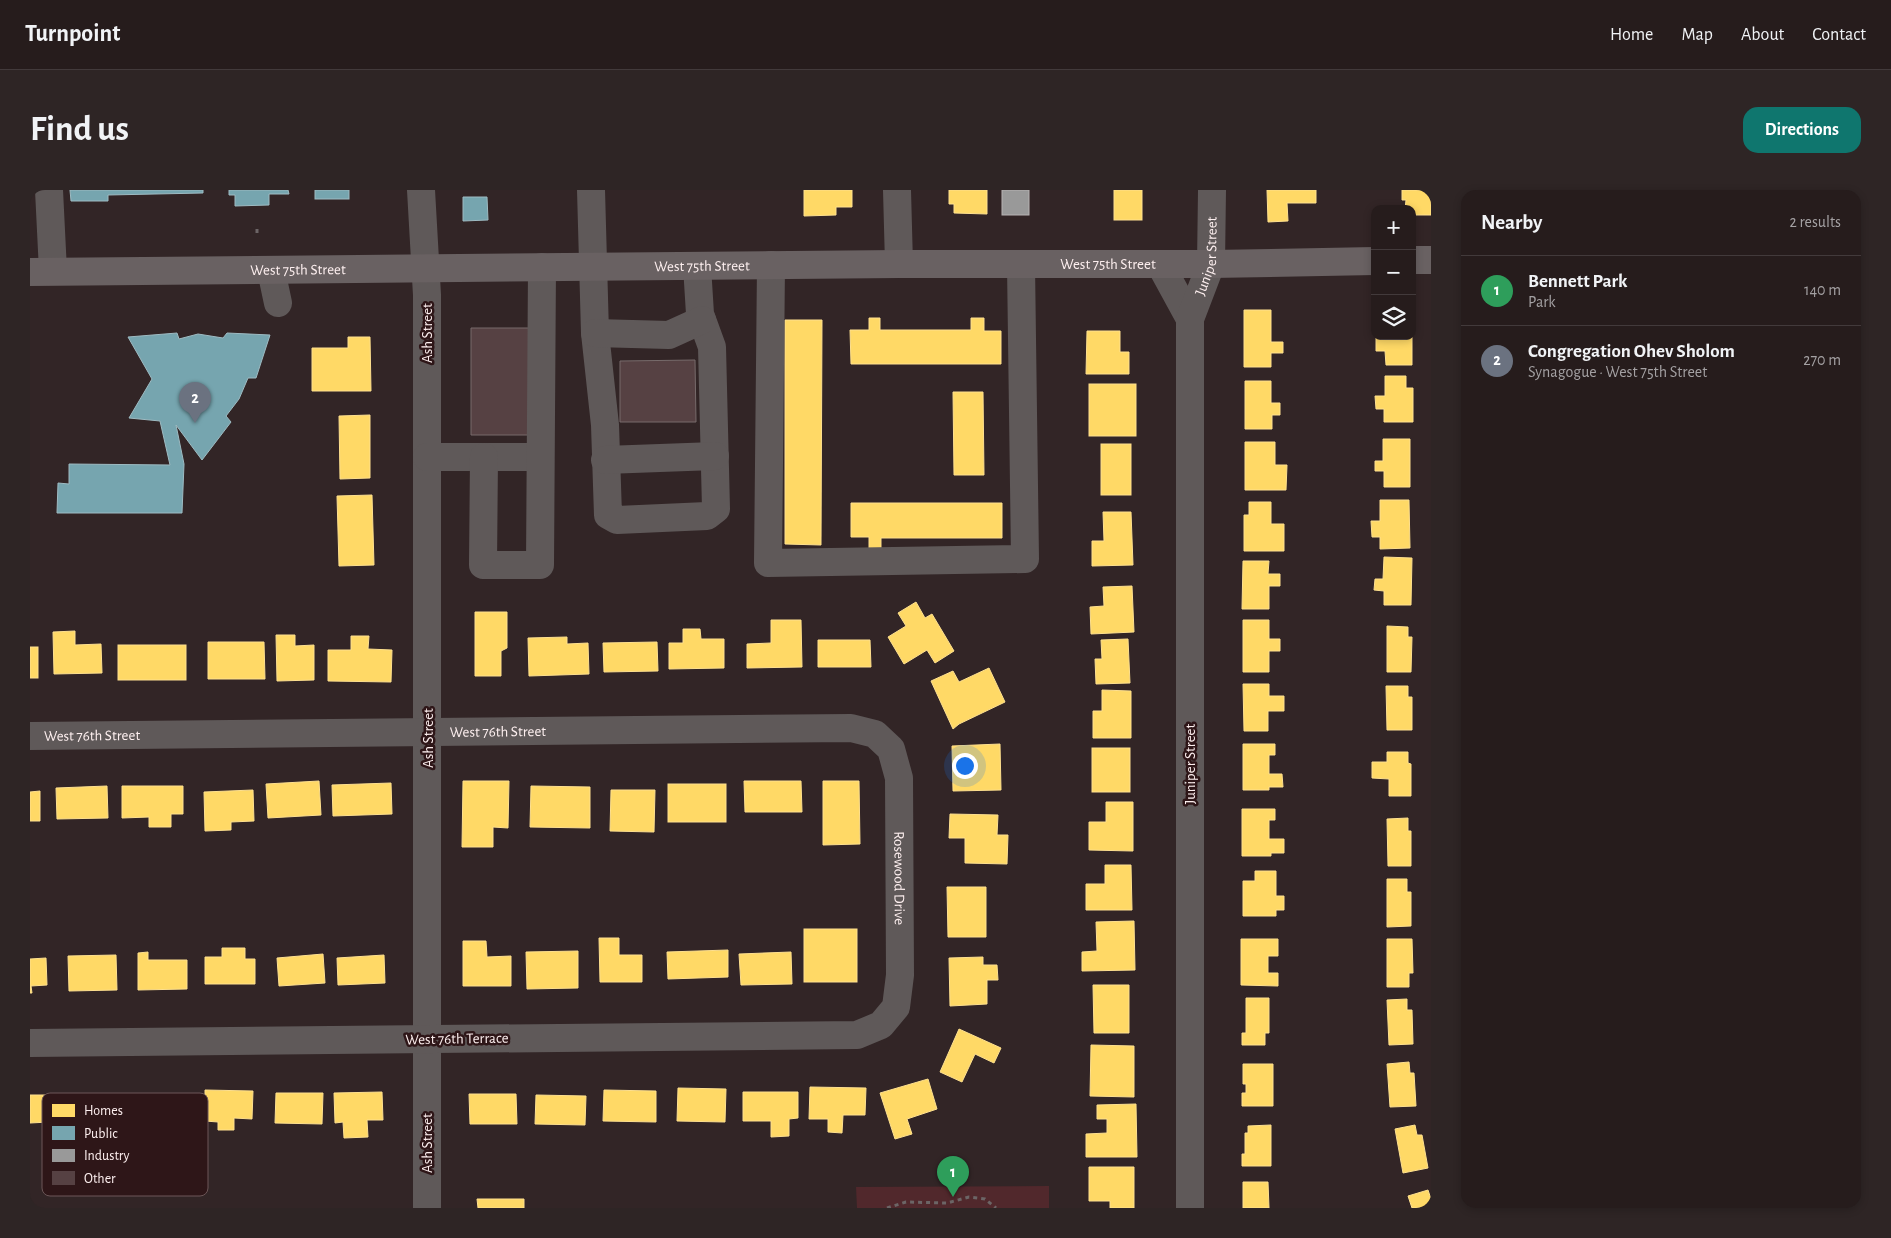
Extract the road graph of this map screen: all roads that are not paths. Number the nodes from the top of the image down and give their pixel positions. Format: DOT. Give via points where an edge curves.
graph roads {
  1 [pos="49,190"];
  2 [pos="421,190"];
  3 [pos="591,190"];
  4 [pos="897,190"];
  5 [pos="1212,190"];
  6 [pos="1416,260"];
  7 [pos="1431,260"];
  8 [pos="1371,261"];
  9 [pos="899,264"];
  10 [pos="1160,264"];
  11 [pos="1211,264"];
  12 [pos="771,265"];
  13 [pos="1021,265"];
  14 [pos="697,266"];
  15 [pos="542,267"];
  16 [pos="593,267"];
  17 [pos="427,269"];
  18 [pos="271,270"];
  19 [pos="42,272"];
  20 [pos="278,303"];
  21 [pos="1190,319"];
  22 [pos="702,320"];
  23 [pos="595,333"];
  24 [pos="714,456"];
  25 [pos="427,457"];
  26 [pos="484,457"];
  27 [pos="540,457"];
  28 [pos="605,460"];
  29 [pos="428,732"];
  30 [pos="875,734"];
  31 [pos="30,736"];
  32 [pos="882,1025"];
  33 [pos="426,1040"];
  34 [pos="30,1043"];
  35 [pos="427,1208"];
  36 [pos="1190,1208"];
  1 -- 19 [label="street"];
  2 -- 17 [label="street, Ash Street"];
  3 -- 16 [label="street"];
  4 -- 9 [label="street"];
  5 -- 11 [label="street, Juniper Street"];
  6 -- 7 [label="main road"];
  8 -- 11 [label="main road, West 75th Street"];
  9 -- 12 [label="main road, West 75th Street"];
  9 -- 13 [label="main road, West 75th Street"];
  10 -- 11 [label="main road, West 75th Street"];
  10 -- 13 [label="main road, West 75th Street"];
  10 -- 21 [label="street, Juniper Street"];
  11 -- 21 [label="street, Juniper Street"];
  12 -- 13 [label="street" via="768,563 1025,559"];
  12 -- 14 [label="main road, West 75th Street"];
  14 -- 16 [label="main road, West 75th Street"];
  14 -- 22 [label="street"];
  15 -- 16 [label="main road, West 75th Street"];
  15 -- 17 [label="main road, West 75th Street"];
  15 -- 27 [label="street"];
  16 -- 23 [label="street"];
  17 -- 18 [label="main road, West 75th Street"];
  17 -- 25 [label="street, Ash Street"];
  18 -- 19 [label="main road, West 75th Street"];
  18 -- 20 [label="street"];
  21 -- 36 [label="street, Juniper Street"];
  22 -- 23 [label="street" via="669,335"];
  22 -- 24 [label="street" via="712,347"];
  23 -- 28 [label="street" via="605,425"];
  24 -- 28 [label="street"];
  24 -- 28 [label="street" via="716,509 706,516 617,520 608,515"];
  25 -- 26 [label="street"];
  25 -- 29 [label="street, Ash Street"];
  26 -- 27 [label="street"];
  26 -- 27 [label="street" via="483,565 540,565"];
  29 -- 30 [label="street, West 76th Street" via="852,728"];
  29 -- 31 [label="street, West 76th Street"];
  29 -- 33 [label="street, Ash Street"];
  30 -- 32 [label="street, Rosewood Drive" via="891,749 900,778 900,975 896,1007"];
  32 -- 33 [label="street, West 76th Terrace" via="857,1035"];
  33 -- 34 [label="street, West 76th Terrace"];
  33 -- 35 [label="street, Ash Street"];
}
